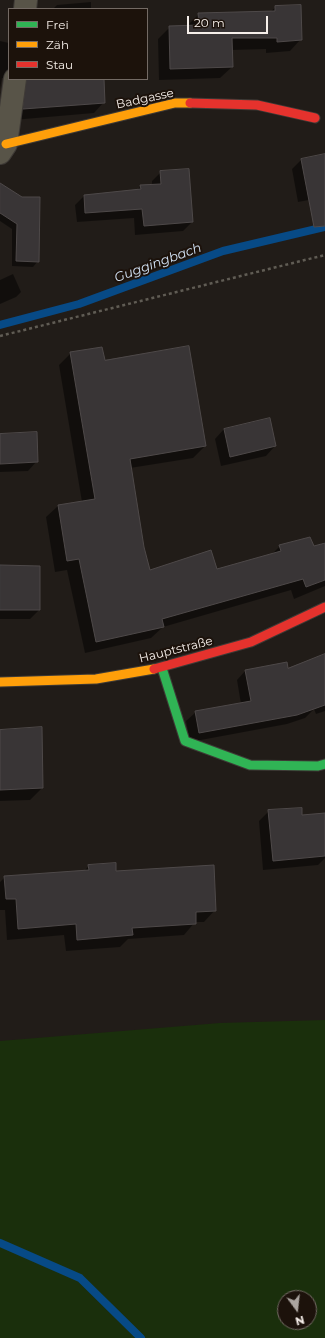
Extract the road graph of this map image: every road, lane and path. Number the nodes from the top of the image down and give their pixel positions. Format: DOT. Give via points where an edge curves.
graph roads {
  1 [pos="15,80"];
  2 [pos="315,118"];
  3 [pos="3,149"];
  4 [pos="325,255"];
  5 [pos="0,336"];
  6 [pos="325,607"];
  7 [pos="162,668"];
  8 [pos="0,682"];
  9 [pos="325,764"];
  1 -- 3 [label="street"];
  2 -- 3 [label="street, Badgasse" via="257,105 175,103"];
  4 -- 5 [label="path"];
  6 -- 7 [label="street, Hauptstraße" via="251,642"];
  7 -- 8 [label="street, Hauptstraße" via="96,679"];
  7 -- 9 [label="street" via="185,742 250,765"];
}
